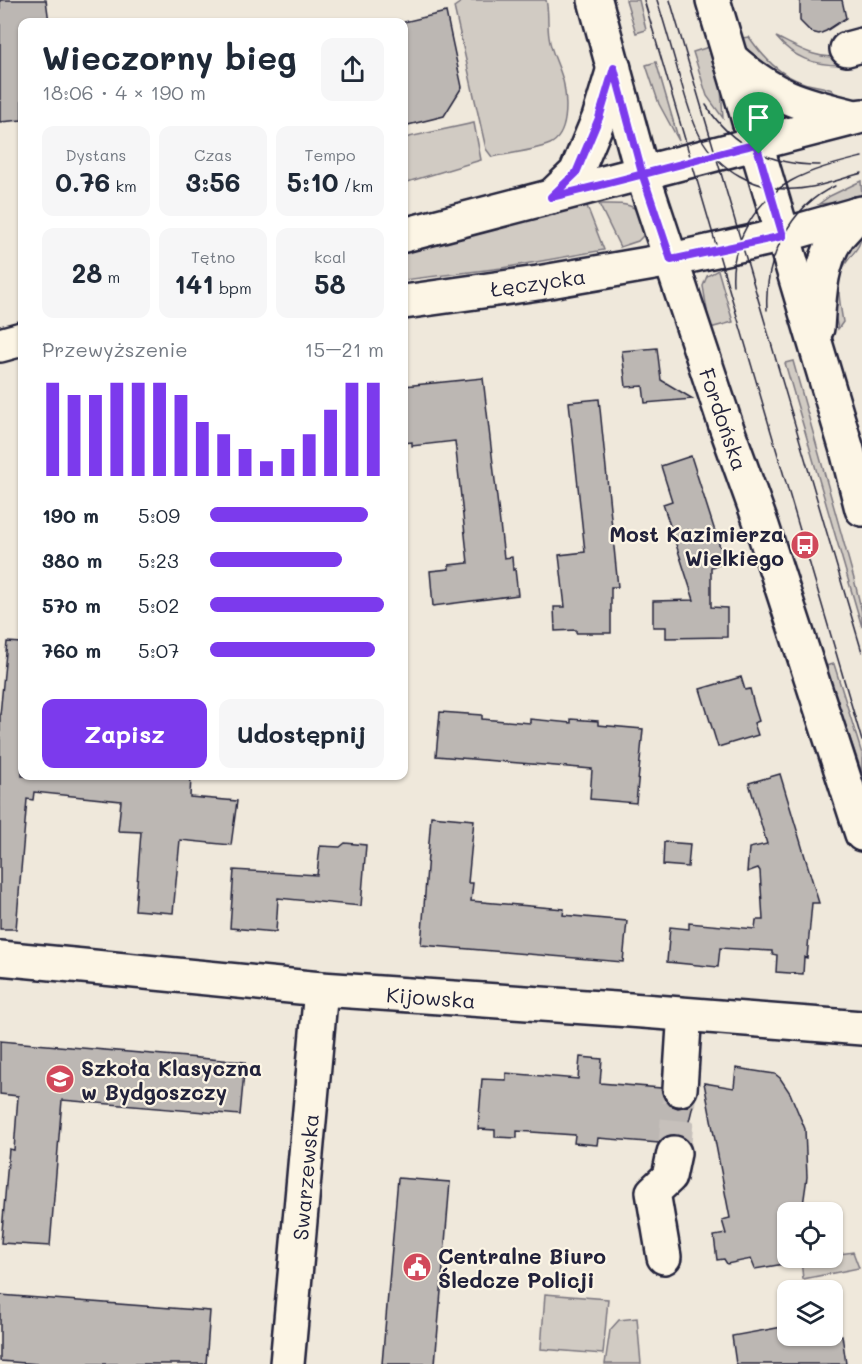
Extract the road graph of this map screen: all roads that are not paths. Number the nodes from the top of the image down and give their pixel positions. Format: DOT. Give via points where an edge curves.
graph roads {
  1 [pos="595,0"];
  2 [pos="713,0"];
  3 [pos="730,58"];
  4 [pos="614,68"];
  5 [pos="859,117"];
  6 [pos="756,144"];
  7 [pos="642,173"];
  8 [pos="551,197"];
  9 [pos="860,214"];
  10 [pos="408,234"];
  11 [pos="783,236"];
  12 [pos="671,260"];
  13 [pos="408,301"];
  14 [pos="18,340"];
  15 [pos="816,344"];
  16 [pos="0,345"];
  17 [pos="0,352"];
  18 [pos="18,352"];
  19 [pos="862,509"];
  20 [pos="862,834"];
  21 [pos="0,958"];
  22 [pos="321,989"];
  23 [pos="682,1015"];
  24 [pos="862,1028"];
  25 [pos="680,1089"];
  26 [pos="674,1153"];
  27 [pos="664,1257"];
  28 [pos="287,1364"];
  1 -- 4 [label="street, Fordońska"];
  2 -- 3 [label="street"];
  3 -- 5 [label="street" via="766,87 787,98"];
  3 -- 6 [label="street"];
  4 -- 7 [label="street, Fordońska"];
  4 -- 8 [label="street" via="576,173"];
  5 -- 6 [label="street"];
  6 -- 7 [label="street"];
  6 -- 11 [label="street"];
  7 -- 8 [label="street"];
  7 -- 12 [label="street, Fordońska"];
  8 -- 10 [label="street"];
  9 -- 11 [label="street, Łęczycka"];
  9 -- 15 [label="street" via="837,237 829,255 818,304"];
  11 -- 12 [label="street, Łęczycka"];
  11 -- 15 [label="street"];
  12 -- 13 [label="street, Łęczycka"];
  12 -- 20 [label="street, Fordońska"];
  14 -- 16 [label="street"];
  15 -- 19 [label="street"];
  17 -- 18 [label="street"];
  21 -- 22 [label="street, Kijowska"];
  22 -- 23 [label="street, Kijowska"];
  22 -- 28 [label="street, Swarzewska"];
  23 -- 24 [label="street, Kijowska"];
  23 -- 25 [label="street"];
  26 -- 27 [label="street" via="669,1177 653,1192"];
}
